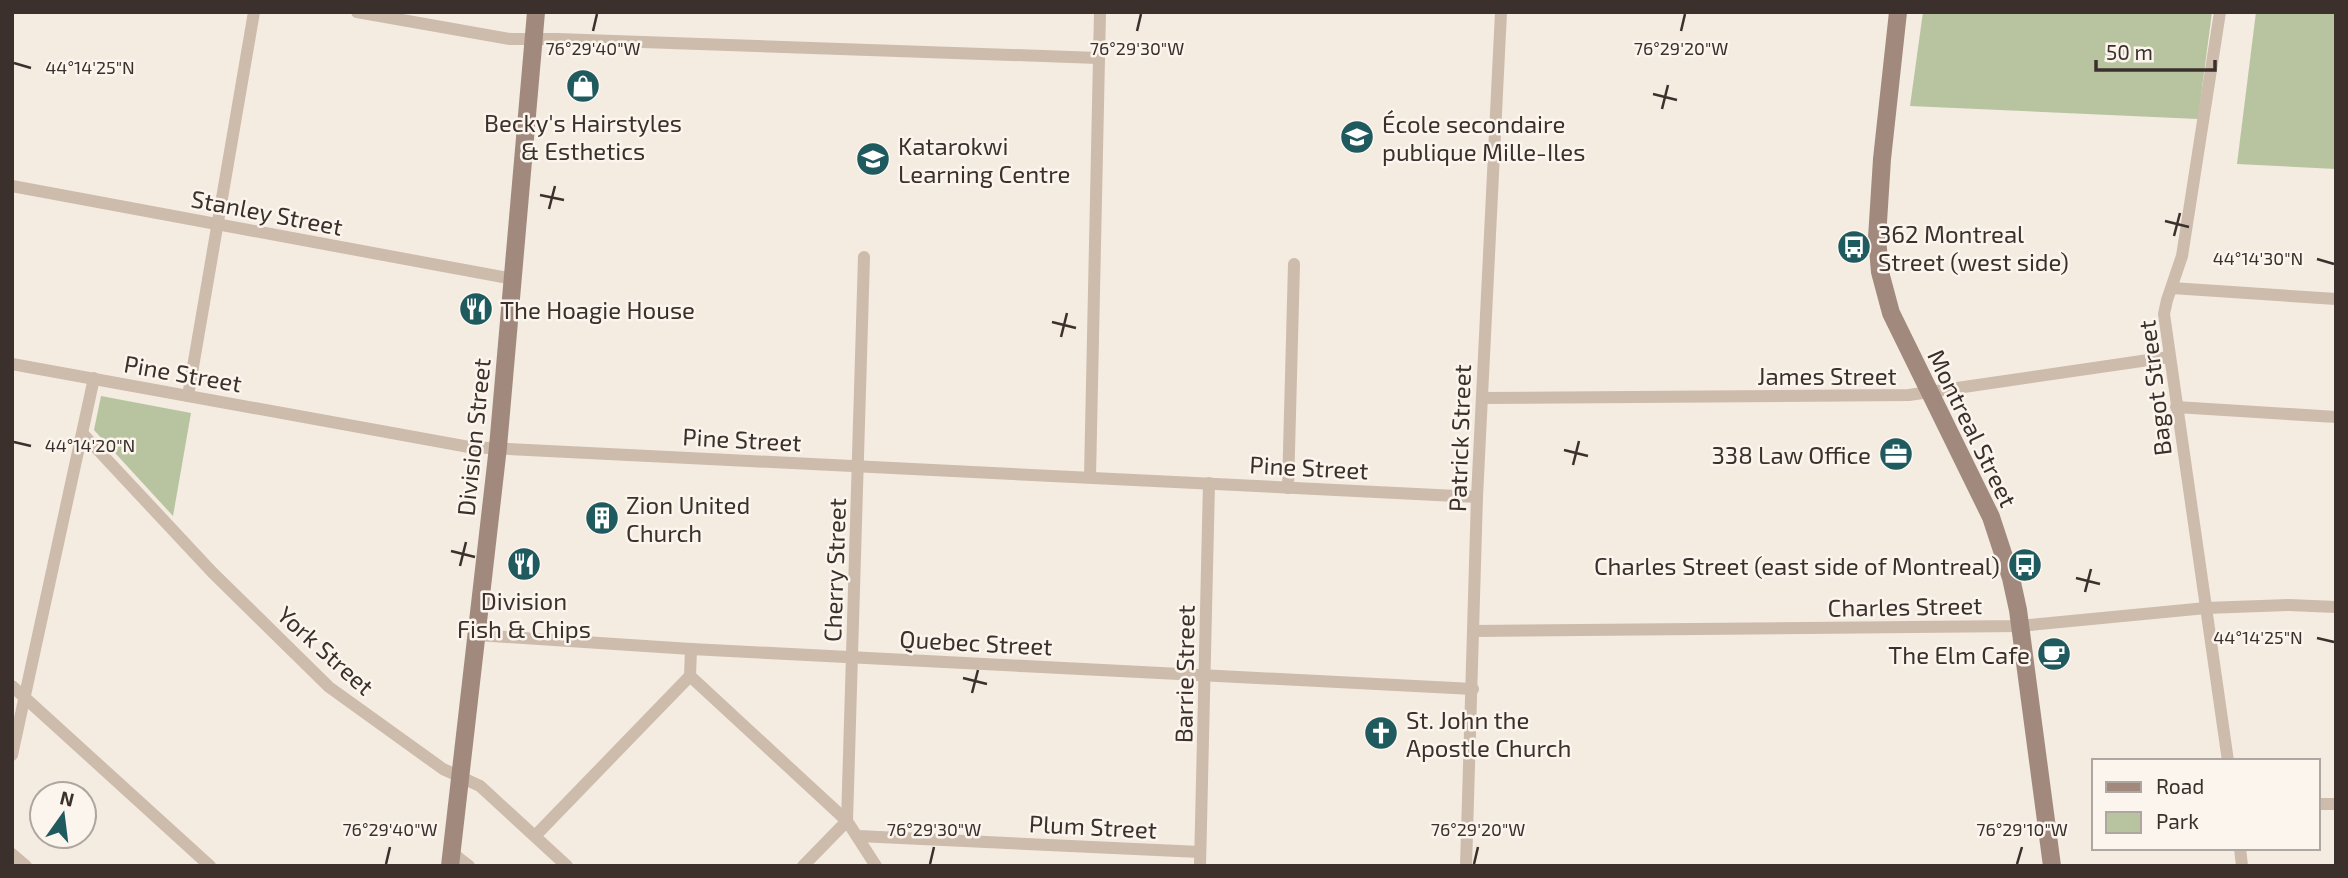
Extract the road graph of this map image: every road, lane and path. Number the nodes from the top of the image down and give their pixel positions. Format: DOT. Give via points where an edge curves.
graph roads {
  1 [pos="254,12"];
  2 [pos="357,12"];
  3 [pos="536,12"];
  4 [pos="1100,12"];
  5 [pos="1501,12"];
  6 [pos="1898,12"];
  7 [pos="2220,12"];
  8 [pos="533,41"];
  9 [pos="1098,58"];
  10 [pos="12,186"];
  11 [pos="218,225"];
  12 [pos="864,257"];
  13 [pos="1294,264"];
  14 [pos="513,279"];
  15 [pos="2172,288"];
  16 [pos="2336,299"];
  17 [pos="2169,357"];
  18 [pos="12,364"];
  19 [pos="94,378"];
  20 [pos="1929,393"];
  21 [pos="188,396"];
  22 [pos="1482,398"];
  23 [pos="2176,407"];
  24 [pos="2336,417"];
  25 [pos="83,434"];
  26 [pos="498,447"];
  27 [pos="858,466"];
  28 [pos="1090,477"];
  29 [pos="1209,483"];
  30 [pos="1288,488"];
  31 [pos="1477,497"];
  32 [pos="2336,607"];
  33 [pos="2206,608"];
  34 [pos="2020,626"];
  35 [pos="1474,631"];
  36 [pos="477,635"];
  37 [pos="691,649"];
  38 [pos="852,656"];
  39 [pos="1205,675"];
  40 [pos="690,676"];
  41 [pos="12,687"];
  42 [pos="1473,689"];
  43 [pos="25,699"];
  44 [pos="12,755"];
  45 [pos="2228,759"];
  46 [pos="461,778"];
  47 [pos="847,821"];
  48 [pos="535,836"];
  49 [pos="858,836"];
  50 [pos="1200,852"];
  51 [pos="12,853"];
  52 [pos="451,859"];
  53 [pos="26,866"];
  54 [pos="210,866"];
  55 [pos="469,866"];
  56 [pos="568,866"];
  57 [pos="803,866"];
  58 [pos="876,866"];
  59 [pos="1200,866"];
  60 [pos="1466,866"];
  61 [pos="2052,866"];
  1 -- 11 [label="street"];
  2 -- 8 [label="street"];
  3 -- 8 [label="main road, Division Street"];
  4 -- 9 [label="street"];
  5 -- 22 [label="street, Patrick Street"];
  6 -- 20 [label="main road, Montreal Street" via="1882,159 1878,249 1891,313"];
  7 -- 15 [label="street, Bagot Street" via="2182,254"];
  8 -- 9 [label="street"];
  8 -- 14 [label="main road, Division Street"];
  9 -- 28 [label="street"];
  10 -- 11 [label="street, Stanley Street"];
  11 -- 14 [label="street, Stanley Street"];
  11 -- 21 [label="street"];
  12 -- 27 [label="street, Cherry Street"];
  13 -- 30 [label="street"];
  14 -- 26 [label="main road, Division Street"];
  15 -- 16 [label="street"];
  15 -- 17 [label="street, Bagot Street" via="2164,314"];
  17 -- 20 [label="street, James Street"];
  17 -- 23 [label="street, Bagot Street"];
  18 -- 19 [label="street, Pine Street"];
  19 -- 21 [label="street, Pine Street"];
  19 -- 25 [label="street"];
  20 -- 22 [label="street, James Street"];
  20 -- 34 [label="main road, Montreal Street" via="1991,517 2011,578"];
  21 -- 26 [label="street, Pine Street" via="469,447"];
  22 -- 31 [label="street, Patrick Street"];
  23 -- 24 [label="street"];
  23 -- 33 [label="street, Bagot Street"];
  25 -- 43 [label="street"];
  25 -- 46 [label="street, York Street" via="212,572 330,687"];
  26 -- 27 [label="street, Pine Street"];
  26 -- 36 [label="main road, Division Street"];
  27 -- 28 [label="street, Pine Street"];
  27 -- 38 [label="street, Cherry Street"];
  28 -- 29 [label="street, Pine Street"];
  29 -- 30 [label="street, Pine Street"];
  29 -- 39 [label="street, Barrie Street"];
  30 -- 31 [label="street, Pine Street"];
  31 -- 35 [label="street, Patrick Street"];
  32 -- 33 [label="street, Charles Street"];
  33 -- 34 [label="street, Charles Street"];
  33 -- 45 [label="street, Bagot Street"];
  34 -- 35 [label="street, Charles Street"];
  34 -- 61 [label="main road, Montreal Street"];
  35 -- 42 [label="street, Patrick Street"];
  36 -- 37 [label="street, Quebec Street"];
  36 -- 46 [label="main road, Division Street"];
  37 -- 38 [label="street, Quebec Street"];
  37 -- 40 [label="street"];
  38 -- 39 [label="street, Quebec Street"];
  38 -- 47 [label="street, Cherry Street"];
  39 -- 42 [label="street, Quebec Street"];
  39 -- 50 [label="street, Barrie Street"];
  40 -- 47 [label="street"];
  40 -- 48 [label="street"];
  41 -- 43 [label="street"];
  42 -- 60 [label="street, Patrick Street"];
  43 -- 44 [label="street"];
  43 -- 54 [label="street"];
  46 -- 48 [label="street, York Street" via="480,786"];
  46 -- 52 [label="main road, Division Street"];
  47 -- 49 [label="street"];
  47 -- 57 [label="street"];
  48 -- 56 [label="street, York Street"];
  49 -- 50 [label="street, Plum Street"];
  49 -- 58 [label="street"];
  50 -- 59 [label="street, Barrie Street"];
  51 -- 53 [label="street"];
  52 -- 55 [label="street"];
}
